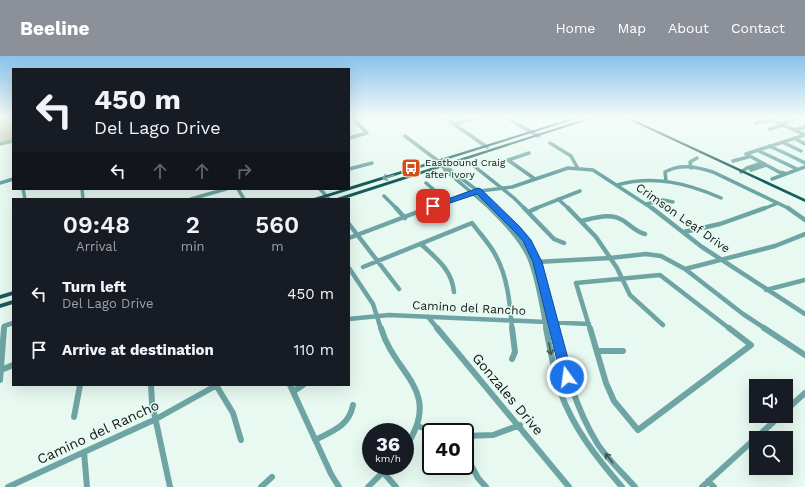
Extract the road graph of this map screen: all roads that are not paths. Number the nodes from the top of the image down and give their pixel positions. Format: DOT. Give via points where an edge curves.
graph roads {
  1 [pos="408,138"];
  2 [pos="474,138"];
  3 [pos="516,138"];
  4 [pos="531,138"];
  5 [pos="670,138"];
  6 [pos="672,138"];
  7 [pos="794,138"];
  8 [pos="12,141"];
  9 [pos="782,142"];
  10 [pos="550,143"];
  11 [pos="681,143"];
  12 [pos="0,144"];
  13 [pos="805,144"];
  14 [pos="769,146"];
  15 [pos="487,147"];
  16 [pos="757,150"];
  17 [pos="803,152"];
  18 [pos="529,153"];
  19 [pos="747,155"];
  20 [pos="697,158"];
  21 [pos="733,161"];
  22 [pos="438,162"];
  23 [pos="372,163"];
  24 [pos="762,163"];
  25 [pos="805,163"];
  26 [pos="766,165"];
  27 [pos="443,166"];
  28 [pos="474,166"];
  29 [pos="577,167"];
  30 [pos="805,167"];
  31 [pos="691,168"];
  32 [pos="350,169"];
  33 [pos="797,169"];
  34 [pos="743,171"];
  35 [pos="784,173"];
  36 [pos="12,179"];
  37 [pos="535,179"];
  38 [pos="772,179"];
  39 [pos="666,181"];
  40 [pos="0,182"];
  41 [pos="426,182"];
  42 [pos="617,185"];
  43 [pos="502,188"];
  44 [pos="222,190"];
  45 [pos="478,191"];
  46 [pos="580,191"];
  47 [pos="472,192"];
  48 [pos="384,196"];
  49 [pos="328,197"];
  50 [pos="194,198"];
  51 [pos="342,198"];
  52 [pos="721,198"];
  53 [pos="805,198"];
  54 [pos="558,199"];
  55 [pos="447,201"];
  56 [pos="673,202"];
  57 [pos="805,202"];
  58 [pos="778,203"];
  59 [pos="646,204"];
  60 [pos="528,212"];
  61 [pos="404,218"];
  62 [pos="805,220"];
  63 [pos="581,221"];
  64 [pos="350,225"];
  65 [pos="684,232"];
  66 [pos="645,234"];
  67 [pos="805,234"];
  68 [pos="358,235"];
  69 [pos="350,238"];
  70 [pos="564,243"];
  71 [pos="422,244"];
  72 [pos="610,258"];
  73 [pos="723,259"];
  74 [pos="378,262"];
  75 [pos="538,262"];
  76 [pos="531,263"];
  77 [pos="363,267"];
  78 [pos="685,269"];
  79 [pos="350,271"];
  80 [pos="621,279"];
  81 [pos="805,280"];
  82 [pos="399,289"];
  83 [pos="766,290"];
  84 [pos="454,292"];
  85 [pos="12,293"];
  86 [pos="0,297"];
  87 [pos="12,302"];
  88 [pos="0,306"];
  89 [pos="805,314"];
  90 [pos="376,316"];
  91 [pos="428,317"];
  92 [pos="350,319"];
  93 [pos="511,321"];
  94 [pos="545,322"];
  95 [pos="12,323"];
  96 [pos="554,323"];
  97 [pos="589,324"];
  98 [pos="663,325"];
  99 [pos="596,350"];
  100 [pos="623,351"];
  101 [pos="805,355"];
  102 [pos="512,359"];
  103 [pos="12,365"];
  104 [pos="1,370"];
  105 [pos="0,380"];
  106 [pos="80,386"];
  107 [pos="151,386"];
  108 [pos="215,386"];
  109 [pos="218,386"];
  110 [pos="292,388"];
  111 [pos="805,393"];
  112 [pos="793,404"];
  113 [pos="353,405"];
  114 [pos="74,417"];
  115 [pos="156,420"];
  116 [pos="772,423"];
  117 [pos="520,425"];
  118 [pos="417,426"];
  119 [pos="422,428"];
  120 [pos="414,432"];
  121 [pos="474,436"];
  122 [pos="241,440"];
  123 [pos="314,440"];
  124 [pos="84,452"];
  125 [pos="474,472"];
  126 [pos="379,475"];
  127 [pos="385,475"];
  128 [pos="272,477"];
  129 [pos="708,481"];
  130 [pos="8,487"];
  131 [pos="87,487"];
  132 [pos="170,487"];
  133 [pos="260,487"];
  134 [pos="339,487"];
  135 [pos="368,487"];
  136 [pos="396,487"];
  137 [pos="486,487"];
  138 [pos="569,487"];
  139 [pos="622,487"];
  140 [pos="635,487"];
  141 [pos="702,487"];
  142 [pos="714,487"];
  1 -- 22 [label="street"];
  2 -- 15 [label="street"];
  3 -- 15 [label="main road"];
  4 -- 27 [label="main road"];
  5 -- 11 [label="main road"];
  6 -- 11 [label="main road"];
  7 -- 9 [label="street"];
  7 -- 13 [label="street"];
  8 -- 12 [label="street"];
  9 -- 14 [label="street"];
  9 -- 17 [label="street"];
  10 -- 29 [label="street" via="571,156"];
  11 -- 34 [label="main road"];
  14 -- 16 [label="street"];
  14 -- 25 [label="street"];
  15 -- 22 [label="main road"];
  16 -- 19 [label="street"];
  16 -- 33 [label="street"];
  18 -- 37 [label="street" via="508,160"];
  19 -- 21 [label="street"];
  19 -- 24 [label="street"];
  20 -- 31 [label="street" via="690,162"];
  22 -- 27 [label="street"];
  22 -- 49 [label="main road, one-way"];
  23 -- 32 [label="street"];
  24 -- 26 [label="street"];
  24 -- 34 [label="street"];
  26 -- 34 [label="street"];
  26 -- 35 [label="street"];
  27 -- 45 [label="street" via="450,168"];
  27 -- 47 [label="street"];
  27 -- 51 [label="main road"];
  28 -- 43 [label="street"];
  29 -- 37 [label="street"];
  29 -- 42 [label="street, Crimson Leaf Drive" via="593,170"];
  30 -- 33 [label="street"];
  31 -- 39 [label="street" via="677,167 667,170 664,174"];
  31 -- 58 [label="street" via="713,172"];
  33 -- 35 [label="street"];
  34 -- 53 [label="main road"];
  34 -- 57 [label="main road"];
  35 -- 38 [label="street"];
  36 -- 40 [label="street"];
  37 -- 43 [label="street" via="517,186"];
  39 -- 42 [label="street" via="633,180"];
  39 -- 52 [label="street" via="694,186"];
  41 -- 55 [label="street"];
  42 -- 59 [label="street, Crimson Leaf Drive"];
  43 -- 45 [label="street"];
  43 -- 60 [label="street"];
  44 -- 50 [label="street"];
  45 -- 47 [label="street"];
  45 -- 75 [label="street" via="517,229"];
  46 -- 54 [label="street"];
  47 -- 55 [label="street"];
  47 -- 76 [label="street" via="509,228 526,251"];
  48 -- 61 [label="street"];
  54 -- 60 [label="street"];
  54 -- 63 [label="street"];
  55 -- 61 [label="street"];
  56 -- 59 [label="street" via="663,200"];
  58 -- 62 [label="street"];
  58 -- 65 [label="street" via="728,223"];
  59 -- 65 [label="street, Crimson Leaf Drive"];
  60 -- 70 [label="street" via="554,240"];
  61 -- 68 [label="street"];
  63 -- 66 [label="street" via="606,215 616,216 634,230"];
  63 -- 72 [label="street"];
  64 -- 68 [label="street"];
  65 -- 73 [label="street, Crimson Leaf Drive" via="702,247"];
  67 -- 73 [label="street" via="767,249"];
  68 -- 69 [label="street"];
  68 -- 74 [label="street"];
  71 -- 74 [label="street"];
  71 -- 84 [label="street" via="447,268 453,278"];
  71 -- 93 [label="street" via="472,223 485,239 500,266 505,280"];
  72 -- 75 [label="street"];
  72 -- 78 [label="street" via="652,254"];
  72 -- 80 [label="street"];
  73 -- 78 [label="street"];
  73 -- 83 [label="street, Crimson Leaf Drive"];
  74 -- 77 [label="street"];
  74 -- 82 [label="street"];
  75 -- 76 [label="street"];
  75 -- 96 [label="street"];
  76 -- 94 [label="street"];
  78 -- 101 [label="street" via="743,314"];
  79 -- 90 [label="street" via="373,304"];
  80 -- 97 [label="street" via="576,283"];
  80 -- 98 [label="street" via="630,295"];
  80 -- 99 [label="street" via="660,275 751,345 638,430 614,401"];
  81 -- 83 [label="street"];
  83 -- 89 [label="street, Crimson Leaf Drive"];
  85 -- 86 [label="main road"];
  87 -- 88 [label="main road"];
  90 -- 91 [label="street, Camino del Rancho"];
  90 -- 92 [label="street, Camino del Rancho"];
  90 -- 118 [label="street" via="386,343 413,383 418,396"];
  91 -- 93 [label="street, Camino del Rancho"];
  91 -- 117 [label="street, Gonzales Drive"];
  93 -- 94 [label="street, Camino del Rancho"];
  93 -- 102 [label="street" via="515,352"];
  94 -- 96 [label="street, Camino del Rancho"];
  94 -- 139 [label="street, one-way" via="556,376 568,412 585,442"];
  95 -- 104 [label="street" via="4,326"];
  96 -- 97 [label="street, Camino del Rancho"];
  140 -- 96 [label="street, one-way" via="598,444 581,413 567,377"];
  97 -- 99 [label="street"];
  99 -- 100 [label="street"];
  103 -- 104 [label="street"];
  104 -- 105 [label="street"];
  106 -- 114 [label="street"];
  107 -- 115 [label="street"];
  108 -- 115 [label="street, Camino del Rancho"];
  109 -- 122 [label="street" via="233,413"];
  110 -- 123 [label="street"];
  111 -- 112 [label="street"];
  113 -- 123 [label="street" via="351,416 338,428"];
  115 -- 124 [label="street, Camino del Rancho"];
  115 -- 132 [label="street"];
  116 -- 129 [label="street"];
  117 -- 121 [label="street" via="498,435"];
  117 -- 138 [label="street, Gonzales Drive"];
  118 -- 119 [label="street"];
  118 -- 120 [label="street"];
  123 -- 134 [label="street"];
  124 -- 130 [label="street, Camino del Rancho"];
  124 -- 131 [label="street"];
  125 -- 137 [label="street"];
  126 -- 135 [label="street"];
  127 -- 136 [label="street"];
  128 -- 133 [label="street"];
  129 -- 141 [label="street"];
  129 -- 142 [label="street"];
}
